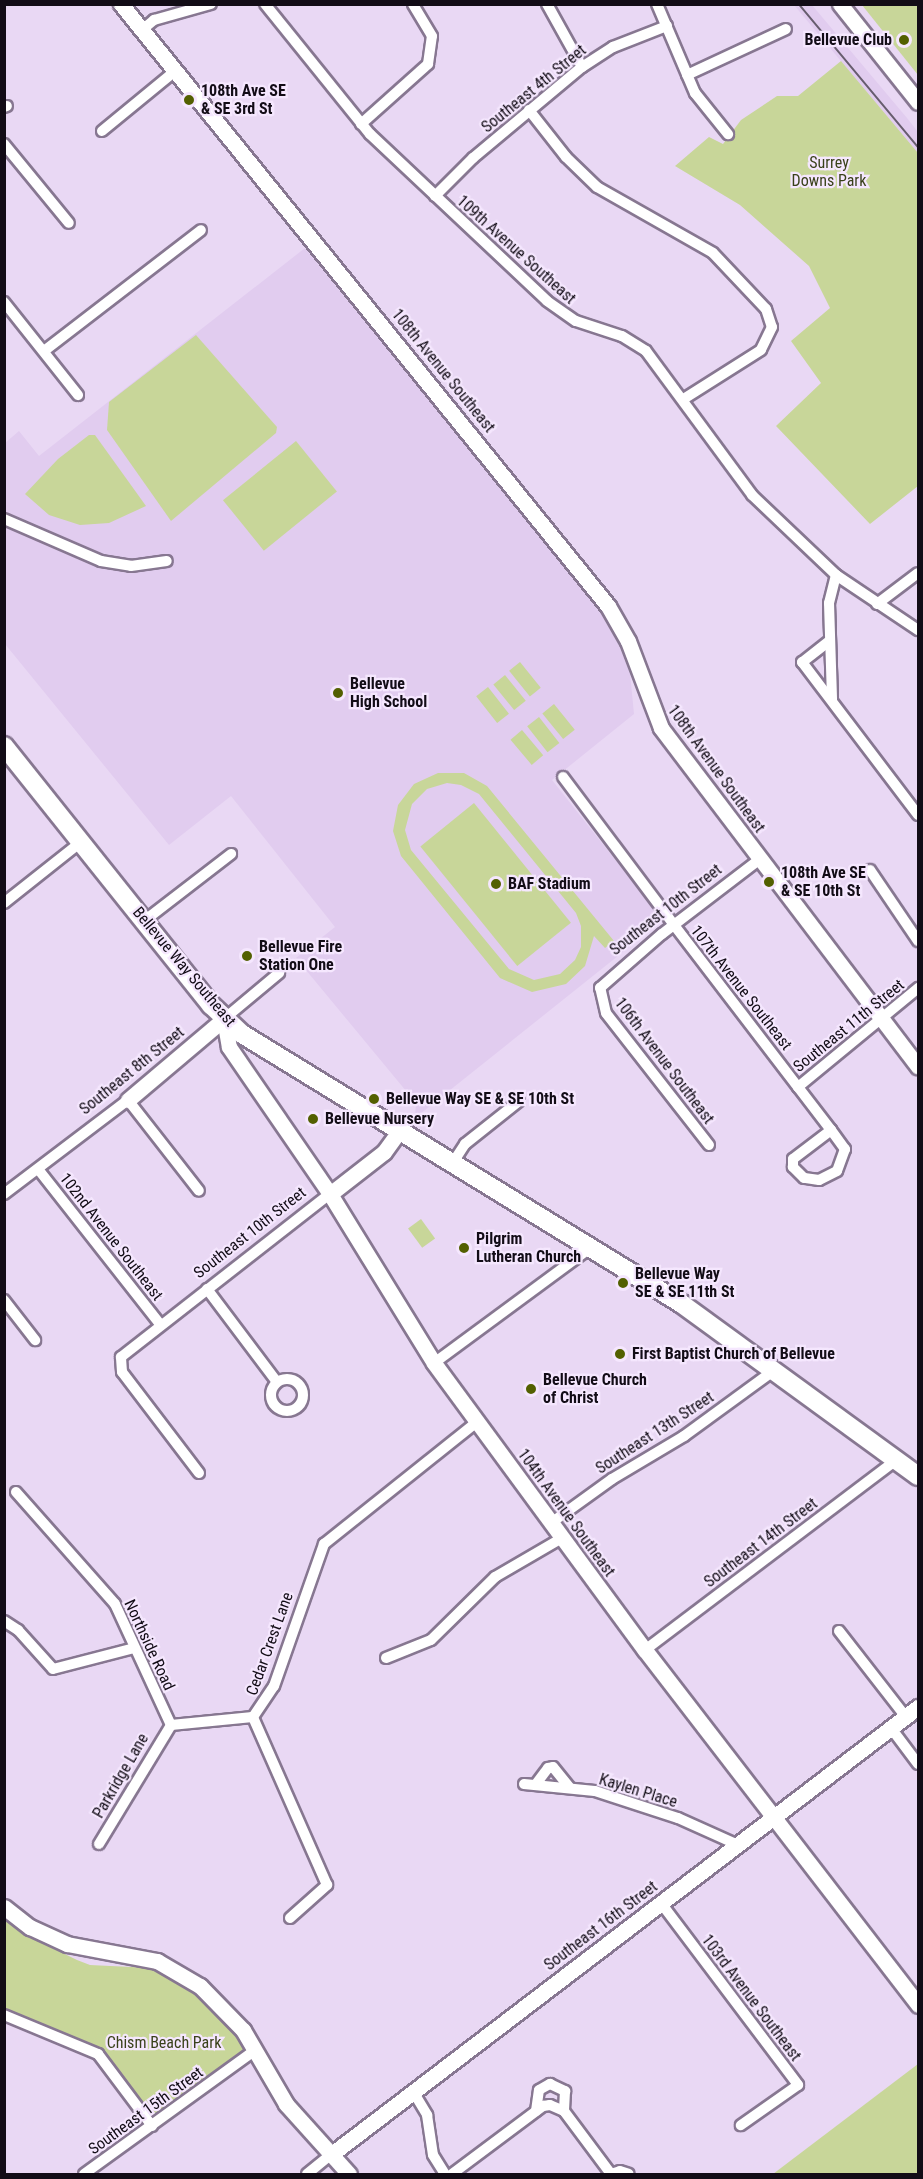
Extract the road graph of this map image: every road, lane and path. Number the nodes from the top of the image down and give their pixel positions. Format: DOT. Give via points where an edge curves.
graph roads {
  1 [pos="121,4"];
  2 [pos="212,4"];
  3 [pos="265,4"];
  4 [pos="413,4"];
  5 [pos="547,4"];
  6 [pos="657,4"];
  7 [pos="840,4"];
  8 [pos="667,26"];
  9 [pos="786,29"];
  10 [pos="142,30"];
  11 [pos="582,67"];
  12 [pos="175,71"];
  13 [pos="687,75"];
  14 [pos="918,102"];
  15 [pos="529,110"];
  16 [pos="361,124"];
  17 [pos="102,130"];
  18 [pos="728,134"];
  19 [pos="4,144"];
  20 [pos="435,196"];
  21 [pos="69,223"];
  22 [pos="201,230"];
  23 [pos="4,302"];
  24 [pos="44,351"];
  25 [pos="78,394"];
  26 [pos="682,400"];
  27 [pos="4,519"];
  28 [pos="167,561"];
  29 [pos="918,573"];
  30 [pos="836,575"];
  31 [pos="877,604"];
  32 [pos="918,630"];
  33 [pos="828,642"];
  34 [pos="832,700"];
  35 [pos="4,746"];
  36 [pos="563,777"];
  37 [pos="918,815"];
  38 [pos="81,842"];
  39 [pos="231,854"];
  40 [pos="760,859"];
  41 [pos="870,870"];
  42 [pos="4,903"];
  43 [pos="144,921"];
  44 [pos="674,925"];
  45 [pos="918,941"];
  46 [pos="279,973"];
  47 [pos="918,988"];
  48 [pos="600,993"];
  49 [pos="883,1018"];
  50 [pos="224,1019"];
  51 [pos="918,1066"];
  52 [pos="798,1087"];
  53 [pos="128,1100"];
  54 [pos="519,1101"];
  55 [pos="400,1130"];
  56 [pos="831,1131"];
  57 [pos="709,1145"];
  58 [pos="452,1164"];
  59 [pos="38,1169"];
  60 [pos="199,1191"];
  61 [pos="4,1194"];
  62 [pos="330,1194"];
  63 [pos="590,1248"];
  64 [pos="207,1289"];
  65 [pos="4,1300"];
  66 [pos="160,1324"];
  67 [pos="35,1340"];
  68 [pos="434,1363"];
  69 [pos="776,1369"];
  70 [pos="277,1382"];
  71 [pos="477,1422"];
  72 [pos="896,1460"];
  73 [pos="198,1473"];
  74 [pos="918,1476"];
  75 [pos="16,1492"];
  76 [pos="551,1523"];
  77 [pos="562,1538"];
  78 [pos="4,1621"];
  79 [pos="839,1631"];
  80 [pos="135,1648"];
  81 [pos="645,1650"];
  82 [pos="386,1658"];
  83 [pos="912,1712"];
  84 [pos="253,1717"];
  85 [pos="171,1725"];
  86 [pos="891,1728"];
  87 [pos="918,1764"];
  88 [pos="524,1784"];
  89 [pos="536,1784"];
  90 [pos="570,1788"];
  91 [pos="772,1818"];
  92 [pos="99,1844"];
  93 [pos="738,1845"];
  94 [pos="661,1903"];
  95 [pos="4,1907"];
  96 [pos="290,1918"];
  97 [pos="918,2005"];
  98 [pos="4,2015"];
  99 [pos="254,2051"];
  100 [pos="414,2093"];
  101 [pos="536,2111"];
  102 [pos="564,2111"];
  103 [pos="741,2125"];
  104 [pos="152,2126"];
  105 [pos="333,2153"];
  106 [pos="611,2174"];
  107 [pos="84,2175"];
  108 [pos="307,2175"];
  109 [pos="349,2175"];
  110 [pos="445,2175"];
  111 [pos="452,2175"];
  112 [pos="629,2175"];
  1 -- 10 [label="street, 108th Avenue Southeast"];
  2 -- 10 [label="street" via="154,20"];
  3 -- 16 [label="street, 109th Avenue Southeast"];
  4 -- 16 [label="street" via="430,29 432,54 425,69"];
  5 -- 11 [label="street"];
  6 -- 8 [label="street"];
  7 -- 14 [label="street"];
  8 -- 11 [label="street, Southeast 4th Street" via="613,47"];
  8 -- 13 [label="street"];
  9 -- 13 [label="street"];
  10 -- 12 [label="street, 108th Avenue Southeast"];
  11 -- 15 [label="street, Southeast 4th Street"];
  12 -- 17 [label="street"];
  12 -- 40 [label="street, 108th Avenue Southeast" via="608,606 628,641 661,728"];
  13 -- 18 [label="street" via="704,107"];
  15 -- 20 [label="street, Southeast 4th Street"];
  15 -- 26 [label="street" via="566,157 597,187 628,207 691,237 730,267 766,309 771,335 761,350"];
  16 -- 20 [label="street, 109th Avenue Southeast"];
  19 -- 21 [label="street"];
  20 -- 26 [label="street, 109th Avenue Southeast" via="556,309 640,346"];
  22 -- 24 [label="street"];
  23 -- 24 [label="street"];
  24 -- 25 [label="street"];
  26 -- 30 [label="street, 109th Avenue Southeast" via="752,495"];
  27 -- 28 [label="street" via="101,561 131,566"];
  29 -- 31 [label="street"];
  30 -- 31 [label="street, 109th Avenue Southeast"];
  30 -- 33 [label="street" via="829,596"];
  31 -- 32 [label="street, 109th Avenue Southeast"];
  33 -- 34 [label="street"];
  33 -- 34 [label="street" via="802,662"];
  34 -- 37 [label="street"];
  35 -- 38 [label="main road, Bellevue Way Southeast"];
  36 -- 44 [label="street, 107th Avenue Southeast"];
  38 -- 42 [label="street"];
  38 -- 43 [label="main road, Bellevue Way Southeast"];
  39 -- 43 [label="street"];
  40 -- 44 [label="street, Southeast 10th Street"];
  40 -- 49 [label="street, 108th Avenue Southeast"];
  41 -- 45 [label="street"];
  43 -- 50 [label="main road, Bellevue Way Southeast"];
  44 -- 48 [label="street, Southeast 10th Street" via="605,980"];
  44 -- 52 [label="street, 107th Avenue Southeast"];
  46 -- 50 [label="street, Southeast 8th Street"];
  47 -- 49 [label="street, Southeast 11th Street"];
  48 -- 57 [label="street, 106th Avenue Southeast" via="606,1013"];
  49 -- 51 [label="street, 108th Avenue Southeast"];
  49 -- 52 [label="street, Southeast 11th Street"];
  50 -- 53 [label="street, Southeast 8th Street"];
  50 -- 55 [label="main road, Bellevue Way Southeast" via="242,1035"];
  50 -- 62 [label="street, 104th Avenue Southeast" via="229,1047"];
  52 -- 56 [label="street, 107th Avenue Southeast"];
  53 -- 59 [label="street, Southeast 8th Street"];
  53 -- 60 [label="street"];
  54 -- 58 [label="street" via="465,1144"];
  55 -- 58 [label="main road, Bellevue Way Southeast"];
  55 -- 62 [label="street, Southeast 10th Street" via="384,1152"];
  56 -- 56 [label="street, 107th Avenue Southeast" via="844,1149 842,1163 828,1177 804,1178 793,1167 793,1159"];
  58 -- 63 [label="main road, Bellevue Way Southeast"];
  59 -- 61 [label="street, Southeast 8th Street"];
  59 -- 66 [label="street, 102nd Avenue Southeast"];
  62 -- 64 [label="street, Southeast 10th Street"];
  62 -- 68 [label="street, 104th Avenue Southeast"];
  63 -- 68 [label="street"];
  63 -- 69 [label="main road, Bellevue Way Southeast" via="682,1304"];
  64 -- 66 [label="street, Southeast 10th Street"];
  64 -- 70 [label="street"];
  65 -- 67 [label="street"];
  66 -- 73 [label="street, Southeast 10th Street" via="119,1361 122,1372"];
  68 -- 71 [label="street, 104th Avenue Southeast"];
  69 -- 72 [label="main road, Bellevue Way Southeast"];
  69 -- 76 [label="street, Southeast 13th Street" via="684,1436 612,1479"];
  71 -- 76 [label="street, 104th Avenue Southeast"];
  71 -- 84 [label="street, Cedar Crest Lane" via="324,1544 274,1686"];
  72 -- 74 [label="main road, Bellevue Way Southeast"];
  72 -- 81 [label="street, Southeast 14th Street"];
  75 -- 80 [label="street, Northside Road" via="108,1595"];
  76 -- 77 [label="street, 104th Avenue Southeast"];
  77 -- 81 [label="street, 104th Avenue Southeast"];
  77 -- 82 [label="street" via="490,1581 431,1640"];
  78 -- 80 [label="street" via="18,1630 53,1669"];
  79 -- 83 [label="street"];
  80 -- 85 [label="street, Northside Road"];
  81 -- 91 [label="street, 104th Avenue Southeast"];
  83 -- 86 [label="street, Southeast 16th Street"];
  84 -- 85 [label="street"];
  84 -- 96 [label="street, Cedar Crest Lane" via="327,1885"];
  85 -- 92 [label="street, Parkridge Lane"];
  86 -- 87 [label="street"];
  86 -- 91 [label="street, Southeast 16th Street"];
  88 -- 89 [label="street, Kaylen Place"];
  89 -- 90 [label="street, Kaylen Place"];
  89 -- 90 [label="street" via="553,1767"];
  90 -- 93 [label="street, Kaylen Place" via="595,1791 678,1818"];
  91 -- 93 [label="street, Southeast 16th Street"];
  91 -- 97 [label="street, 104th Avenue Southeast"];
  93 -- 94 [label="street, Southeast 16th Street"];
  94 -- 100 [label="street, Southeast 16th Street"];
  94 -- 103 [label="street, 103rd Avenue Southeast" via="798,2085"];
  95 -- 99 [label="street" via="30,1927 68,1944 139,1956 182,1974 218,2002"];
  98 -- 104 [label="street" via="98,2054"];
  99 -- 104 [label="street, Southeast 15th Street"];
  99 -- 105 [label="street" via="286,2104"];
  100 -- 105 [label="street, Southeast 16th Street"];
  100 -- 110 [label="street" via="427,2115 433,2155"];
  101 -- 102 [label="street" via="550,2106"];
  101 -- 102 [label="street" via="539,2090 555,2084 566,2095"];
  101 -- 111 [label="street"];
  102 -- 106 [label="street"];
  104 -- 107 [label="street, Southeast 15th Street"];
  105 -- 108 [label="street, Southeast 16th Street"];
  105 -- 109 [label="street"];
  106 -- 112 [label="street" via="620,2171"];
}
